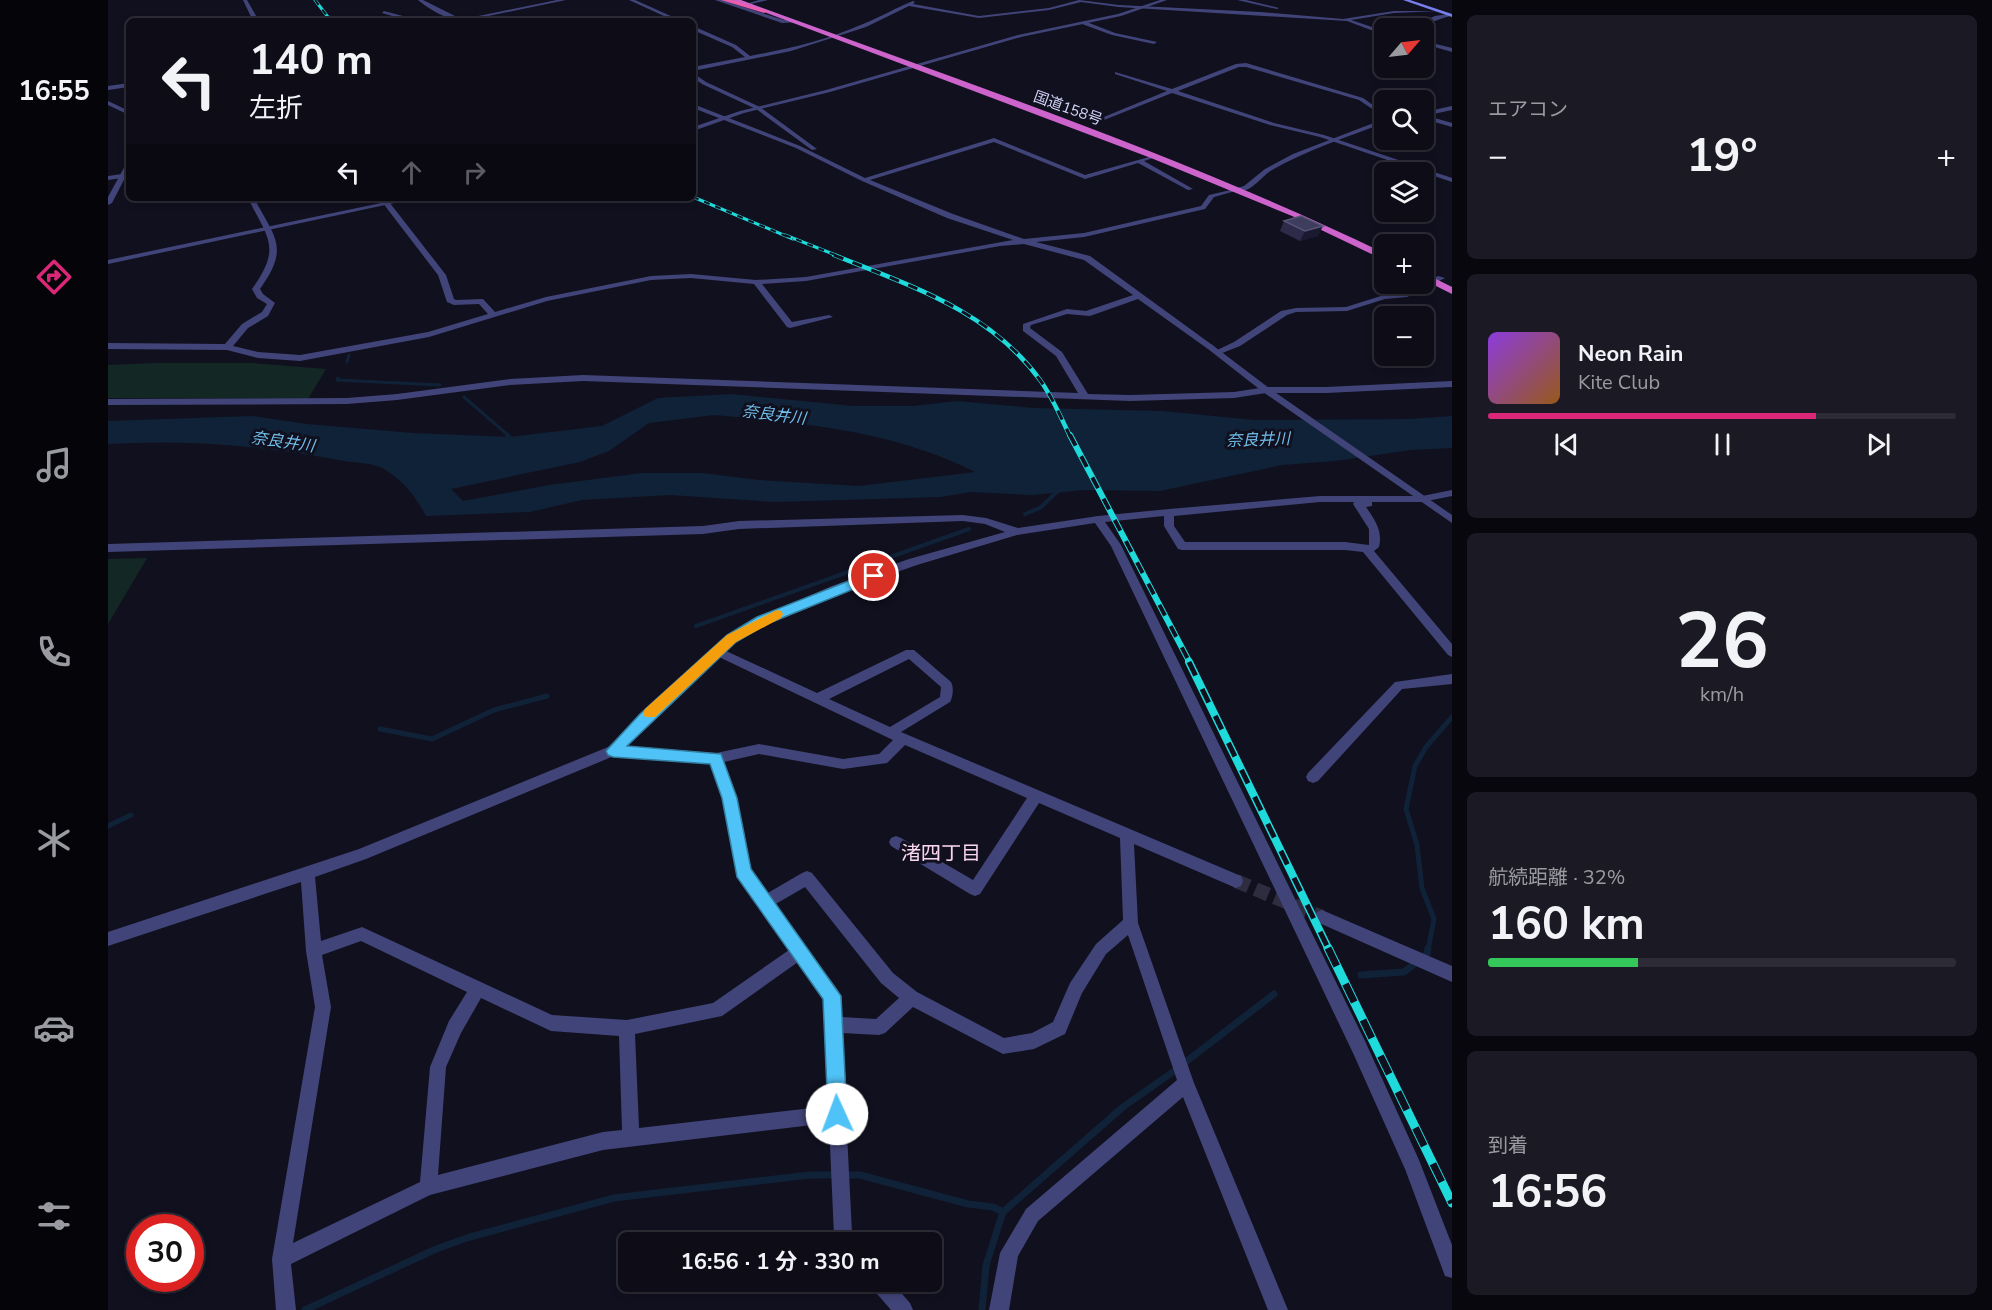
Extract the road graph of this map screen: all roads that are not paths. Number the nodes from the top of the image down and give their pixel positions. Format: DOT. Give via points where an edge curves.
graph roads {
  1 [pos="245,0"];
  2 [pos="420,0"];
  3 [pos="564,0"];
  4 [pos="631,0"];
  5 [pos="717,0"];
  6 [pos="725,0"];
  7 [pos="735,0"];
  8 [pos="766,0"];
  9 [pos="917,0"];
  10 [pos="1165,0"];
  11 [pos="1239,0"];
  12 [pos="1405,0"];
  13 [pos="747,1"];
  14 [pos="906,4"];
  15 [pos="1142,8"];
  16 [pos="764,11"];
  17 [pos="1437,11"];
  18 [pos="384,12"];
  19 [pos="1450,15"];
  20 [pos="1316,17"];
  21 [pos="254,18"];
  22 [pos="405,18"];
  23 [pos="455,18"];
  24 [pos="477,18"];
  25 [pos="672,18"];
  26 [pos="1434,18"];
  27 [pos="1346,20"];
  28 [pos="796,22"];
  29 [pos="1084,22"];
  30 [pos="696,29"];
  31 [pos="1374,30"];
  32 [pos="837,35"];
  33 [pos="1154,42"];
  34 [pos="1434,46"];
  35 [pos="1452,50"];
  36 [pos="749,57"];
  37 [pos="918,65"];
  38 [pos="696,68"];
  39 [pos="1117,73"];
  40 [pos="696,77"];
  41 [pos="126,85"];
  42 [pos="108,88"];
  43 [pos="1172,92"];
  44 [pos="108,103"];
  45 [pos="696,107"];
  46 [pos="758,108"];
  47 [pos="1374,108"];
  48 [pos="1452,108"];
  49 [pos="126,112"];
  50 [pos="1434,113"];
  51 [pos="726,118"];
  52 [pos="1102,119"];
  53 [pos="1434,119"];
  54 [pos="1374,125"];
  55 [pos="1452,125"];
  56 [pos="696,128"];
  57 [pos="1335,141"];
  58 [pos="1154,156"];
  59 [pos="820,157"];
  60 [pos="1139,161"];
  61 [pos="126,175"];
  62 [pos="108,178"];
  63 [pos="864,180"];
  64 [pos="1452,180"];
  65 [pos="1242,188"];
  66 [pos="1190,189"];
  67 [pos="253,201"];
  68 [pos="385,201"];
  69 [pos="108,203"];
  70 [pos="269,229"];
  71 [pos="1064,239"];
  72 [pos="1022,241"];
  73 [pos="1374,246"];
  74 [pos="1374,252"];
  75 [pos="1087,258"];
  76 [pos="108,262"];
  77 [pos="756,282"];
  78 [pos="1443,284"];
  79 [pos="1138,296"];
  80 [pos="494,315"];
  81 [pos="828,316"];
  82 [pos="108,346"];
  83 [pos="227,347"];
  84 [pos="1214,350"];
  85 [pos="1452,384"];
  86 [pos="1270,393"];
  87 [pos="1085,397"];
  88 [pos="108,402"];
  89 [pos="1452,493"];
  90 [pos="1422,499"];
  91 [pos="1385,505"];
  92 [pos="1169,512"];
  93 [pos="1098,519"];
  94 [pos="1452,520"];
  95 [pos="1017,532"];
  96 [pos="108,548"];
  97 [pos="1366,549"];
  98 [pos="716,651"];
  99 [pos="1452,652"];
  100 [pos="1452,679"];
  101 [pos="817,699"];
  102 [pos="890,733"];
  103 [pos="903,739"];
  104 [pos="613,751"];
  105 [pos="716,758"];
  106 [pos="1313,777"];
  107 [pos="1035,797"];
  108 [pos="1127,836"];
  109 [pos="896,843"];
  110 [pos="307,872"];
  111 [pos="1236,881"];
  112 [pos="764,903"];
  113 [pos="1322,917"];
  114 [pos="1131,923"];
  115 [pos="108,939"];
  116 [pos="314,951"];
  117 [pos="799,952"];
  118 [pos="1452,974"];
  119 [pos="478,988"];
  120 [pos="911,998"];
  121 [pos="834,1025"];
  122 [pos="627,1028"];
  123 [pos="1186,1083"];
  124 [pos="837,1114"];
  125 [pos="632,1137"];
  126 [pos="428,1187"];
  127 [pos="843,1232"];
  128 [pos="281,1260"];
  129 [pos="1452,1269"];
  130 [pos="888,1292"];
  131 [pos="286,1310"];
  132 [pos="903,1310"];
  133 [pos="999,1310"];
  134 [pos="1278,1310"];
  1 -- 21 [label="street"];
  2 -- 23 [label="street"];
  3 -- 24 [label="street"];
  4 -- 25 [label="street"];
  5 -- 28 [label="street" via="784,22"];
  6 -- 16 [label="highway"];
  7 -- 16 [label="highway, 国道158号"];
  8 -- 13 [label="street"];
  9 -- 14 [label="street"];
  10 -- 15 [label="street"];
  11 -- 20 [label="street"];
  12 -- 17 [label="main road"];
  13 -- 32 [label="highway, 国道158号"];
  14 -- 15 [label="street" via="978,17 1081,1"];
  14 -- 32 [label="street"];
  15 -- 20 [label="street"];
  15 -- 29 [label="street"];
  16 -- 28 [label="highway, 国道158号"];
  17 -- 19 [label="main road"];
  17 -- 27 [label="street" via="1394,12"];
  18 -- 22 [label="street"];
  19 -- 26 [label="street"];
  20 -- 27 [label="street"];
  27 -- 31 [label="street"];
  28 -- 32 [label="highway, 国道158号"];
  29 -- 33 [label="street" via="1114,34"];
  29 -- 37 [label="street" via="1025,34"];
  30 -- 36 [label="street"];
  32 -- 36 [label="street"];
  32 -- 37 [label="highway, 国道158号"];
  34 -- 35 [label="street"];
  36 -- 38 [label="street"];
  37 -- 46 [label="street"];
  37 -- 58 [label="highway, 国道158号"];
  37 -- 65 [label="highway, 国道158号"];
  39 -- 43 [label="street"];
  40 -- 46 [label="street"];
  41 -- 42 [label="street"];
  43 -- 47 [label="street" via="1246,65 1361,99"];
  43 -- 52 [label="street"];
  43 -- 57 [label="street"];
  44 -- 49 [label="street"];
  45 -- 51 [label="street"];
  46 -- 51 [label="street"];
  46 -- 59 [label="street" via="811,146"];
  48 -- 50 [label="street"];
  51 -- 56 [label="street"];
  51 -- 59 [label="street"];
  53 -- 55 [label="street"];
  54 -- 57 [label="street"];
  57 -- 64 [label="street"];
  57 -- 65 [label="street" via="1281,161"];
  58 -- 60 [label="street"];
  58 -- 65 [label="highway, 国道158号"];
  59 -- 63 [label="street"];
  60 -- 63 [label="street" via="1085,177 994,140"];
  60 -- 66 [label="street"];
  61 -- 62 [label="street"];
  61 -- 69 [label="street"];
  63 -- 72 [label="street"];
  65 -- 71 [label="street" via="1211,196 1203,208"];
  65 -- 73 [label="highway, 国道158号"];
  65 -- 74 [label="highway, 国道158号"];
  67 -- 70 [label="street"];
  68 -- 70 [label="street"];
  68 -- 80 [label="street" via="442,275 450,300 480,301"];
  70 -- 76 [label="street"];
  70 -- 83 [label="street" via="274,261 256,292 271,303 265,314 245,326"];
  71 -- 72 [label="street"];
  71 -- 75 [label="street"];
  72 -- 75 [label="street"];
  72 -- 77 [label="street" via="806,279"];
  75 -- 79 [label="street"];
  77 -- 80 [label="street" via="690,276 651,278 554,297"];
  77 -- 81 [label="street" via="790,325"];
  78 -- 84 [label="street" via="1347,309 1284,313 1237,344"];
  79 -- 84 [label="street"];
  79 -- 87 [label="street" via="1087,314 1067,311 1027,324 1026,329 1059,354"];
  80 -- 83 [label="street" via="429,334 300,358 258,355"];
  82 -- 83 [label="street"];
  84 -- 86 [label="street"];
  85 -- 86 [label="street"];
  86 -- 87 [label="street"];
  86 -- 90 [label="street"];
  87 -- 88 [label="street" via="583,378 510,382 347,401"];
  89 -- 90 [label="street"];
  90 -- 92 [label="street" via="1320,499"];
  90 -- 94 [label="street"];
  91 -- 97 [label="street" via="1358,504 1373,525 1377,539 1374,547"];
  92 -- 93 [label="street"];
  92 -- 97 [label="street" via="1169,525 1182,546"];
  93 -- 95 [label="street"];
  93 -- 129 [label="street" via="1116,545 1359,1047 1413,1166"];
  95 -- 96 [label="street" via="986,521 934,518 739,525 703,530"];
  95 -- 98 [label="street" via="836,589 762,621"];
  97 -- 99 [label="street"];
  98 -- 101 [label="street"];
  98 -- 104 [label="street"];
  100 -- 106 [label="street" via="1399,685"];
  101 -- 102 [label="street"];
  101 -- 102 [label="street" via="910,653 947,685 946,699"];
  102 -- 103 [label="street"];
  103 -- 105 [label="street" via="882,759 843,764 759,749"];
  103 -- 107 [label="street"];
  104 -- 105 [label="street"];
  104 -- 110 [label="street" via="361,855"];
  105 -- 112 [label="street" via="730,798 743,872"];
  107 -- 108 [label="street"];
  107 -- 109 [label="street" via="975,889"];
  108 -- 111 [label="street"];
  108 -- 114 [label="street"];
  110 -- 115 [label="street"];
  110 -- 116 [label="street"];
  112 -- 117 [label="street"];
  112 -- 120 [label="street" via="807,878 887,978"];
  113 -- 118 [label="street"];
  114 -- 120 [label="street" via="1101,949 1076,988 1059,1028 1034,1041 1003,1046"];
  114 -- 123 [label="street"];
  116 -- 119 [label="street" via="362,934"];
  116 -- 128 [label="street" via="323,1007"];
  117 -- 121 [label="street" via="832,996"];
  117 -- 122 [label="street" via="716,1010"];
  119 -- 122 [label="street" via="551,1023"];
  119 -- 126 [label="street" via="455,1027 438,1068"];
  120 -- 121 [label="street" via="879,1027"];
  121 -- 124 [label="street"];
  122 -- 125 [label="street"];
  123 -- 133 [label="street" via="1032,1215 1009,1252"];
  123 -- 134 [label="street"];
  124 -- 125 [label="street"];
  124 -- 127 [label="street"];
  125 -- 126 [label="street" via="603,1141"];
  126 -- 128 [label="street"];
  128 -- 131 [label="street"];
  130 -- 132 [label="street"];
}
